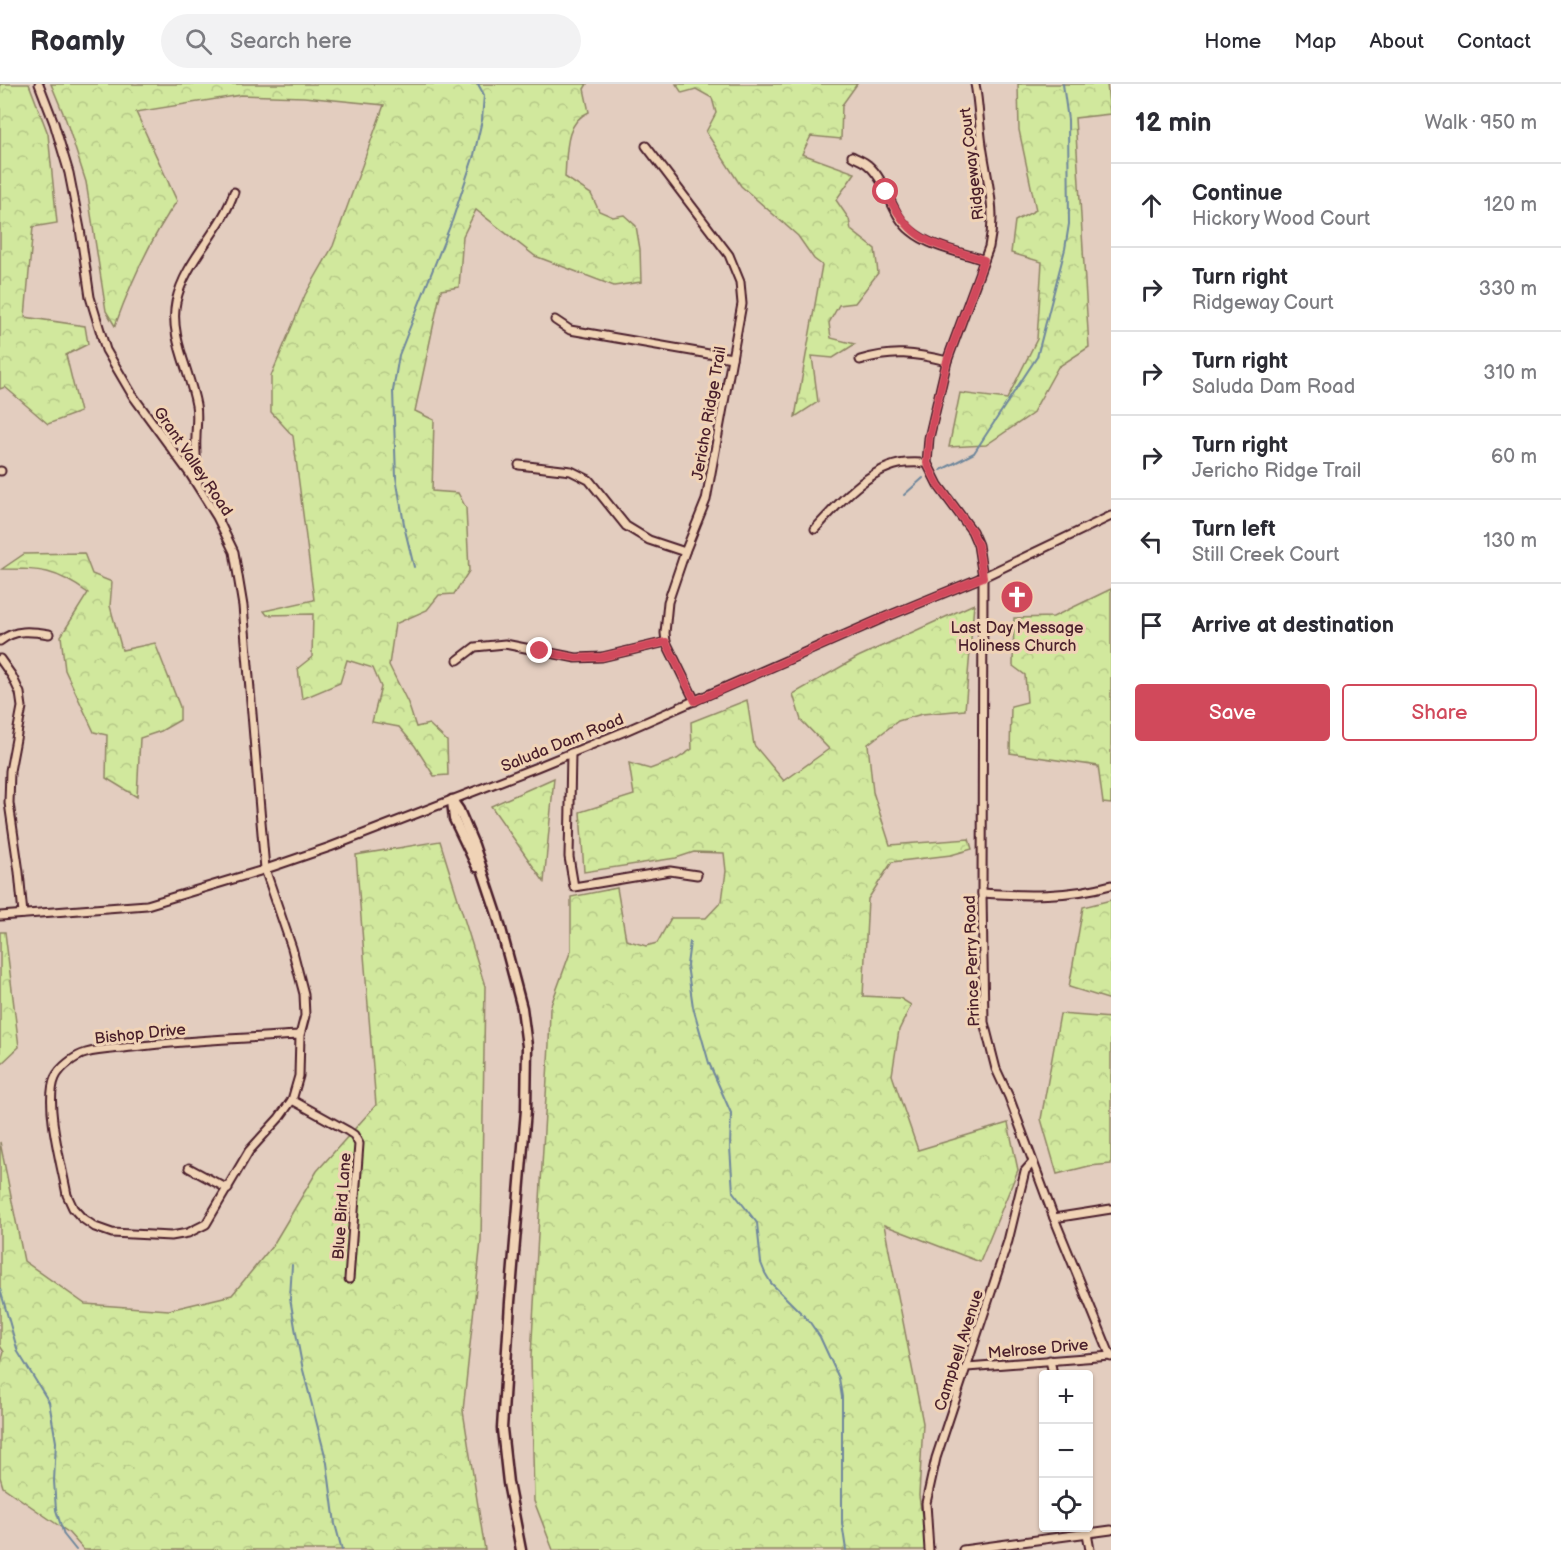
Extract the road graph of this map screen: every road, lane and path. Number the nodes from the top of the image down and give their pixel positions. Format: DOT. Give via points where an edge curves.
graph roads {
  1 [pos="39,84"];
  2 [pos="975,84"];
  3 [pos="646,146"];
  4 [pos="852,156"];
  5 [pos="234,192"];
  6 [pos="984,260"];
  7 [pos="555,320"];
  8 [pos="732,358"];
  9 [pos="860,360"];
  10 [pos="947,361"];
  11 [pos="927,463"];
  12 [pos="519,465"];
  13 [pos="198,486"];
  14 [pos="1111,516"];
  15 [pos="815,528"];
  16 [pos="685,552"];
  17 [pos="983,577"];
  18 [pos="49,634"];
  19 [pos="0,641"];
  20 [pos="666,642"];
  21 [pos="0,659"];
  22 [pos="458,660"];
  23 [pos="695,701"];
  24 [pos="571,753"];
  25 [pos="452,800"];
  26 [pos="265,869"];
  27 [pos="697,875"];
  28 [pos="1111,885"];
  29 [pos="982,893"];
  30 [pos="23,914"];
  31 [pos="0,916"];
  32 [pos="300,1035"];
  33 [pos="292,1100"];
  34 [pos="1033,1162"];
  35 [pos="189,1168"];
  36 [pos="228,1189"];
  37 [pos="1111,1209"];
  38 [pos="1054,1218"];
  39 [pos="349,1279"];
  40 [pos="1111,1357"];
  41 [pos="1050,1360"];
  42 [pos="968,1367"];
  43 [pos="1052,1370"];
  44 [pos="1111,1530"];
  45 [pos="1093,1531"];
  46 [pos="1079,1532"];
  47 [pos="1086,1532"];
  48 [pos="521,1550"];
  49 [pos="929,1550"];
  50 [pos="963,1550"];
  51 [pos="1090,1550"];
  1 -- 13 [label="street, Grant Valley Road" via="69,173 90,297 106,350 133,396"];
  2 -- 6 [label="street, Ridgeway Court" via="993,203 992,234"];
  3 -- 8 [label="street, Jericho Ridge Trail" via="729,255 740,282 742,304"];
  4 -- 6 [label="street" via="868,164 912,232"];
  5 -- 13 [label="street" via="229,207 186,275 176,302 174,323 197,416"];
  6 -- 10 [label="street, Ridgeway Court"];
  7 -- 8 [label="street" via="570,330"];
  8 -- 16 [label="street, Jericho Ridge Trail" via="706,500"];
  9 -- 10 [label="street" via="894,352"];
  10 -- 11 [label="street, Ridgeway Court"];
  11 -- 15 [label="street" via="900,464 881,471 847,496"];
  11 -- 17 [label="street" via="972,531"];
  12 -- 16 [label="street" via="571,471 589,480 626,526 649,540"];
  13 -- 26 [label="street, Grant Valley Road" via="228,537 237,562"];
  14 -- 17 [label="street, Saluda Dam Road"];
  16 -- 20 [label="street, Jericho Ridge Trail" via="668,602"];
  17 -- 23 [label="street, Saluda Dam Road"];
  17 -- 29 [label="street, Prince Perry Road"];
  18 -- 19 [label="street" via="21,631"];
  20 -- 22 [label="street" via="602,657 576,658 504,644 475,647"];
  20 -- 23 [label="street, Jericho Ridge Trail"];
  21 -- 30 [label="street" via="20,693 22,706 10,771 9,803"];
  23 -- 24 [label="street, Saluda Dam Road"];
  24 -- 25 [label="street, Saluda Dam Road"];
  24 -- 27 [label="street" via="569,857 574,887 670,872"];
  25 -- 26 [label="street, Saluda Dam Road"];
  25 -- 48 [label="main road" via="454,819 497,914 522,1008 526,1046 526,1110 502,1429"];
  26 -- 30 [label="street, Saluda Dam Road" via="147,905"];
  26 -- 32 [label="street, Bishop Drive" via="304,994"];
  28 -- 29 [label="street" via="1057,895"];
  29 -- 34 [label="street, Prince Perry Road" via="984,1022 996,1069"];
  30 -- 31 [label="street, Saluda Dam Road"];
  32 -- 33 [label="street, Bishop Drive" via="299,1076"];
  32 -- 36 [label="street, Bishop Drive" via="154,1044 86,1053 71,1061 55,1078 51,1108 67,1195 73,1208 95,1227 127,1234 188,1233 206,1224"];
  33 -- 36 [label="street, Bishop Drive" via="249,1151"];
  33 -- 39 [label="street, Blue Bird Lane" via="348,1131 359,1144"];
  34 -- 38 [label="street, Prince Perry Road"];
  34 -- 42 [label="street, Campbell Avenue" via="1025,1171 1008,1241"];
  35 -- 36 [label="street"];
  37 -- 38 [label="street"];
  38 -- 40 [label="street, Prince Perry Road"];
  40 -- 41 [label="street, Melrose Drive"];
  41 -- 42 [label="street, Melrose Drive"];
  41 -- 43 [label="street"];
  42 -- 49 [label="street, Campbell Avenue" via="930,1482 926,1503"];
  44 -- 45 [label="street"];
  46 -- 50 [label="street"];
  47 -- 51 [label="street"];
}
